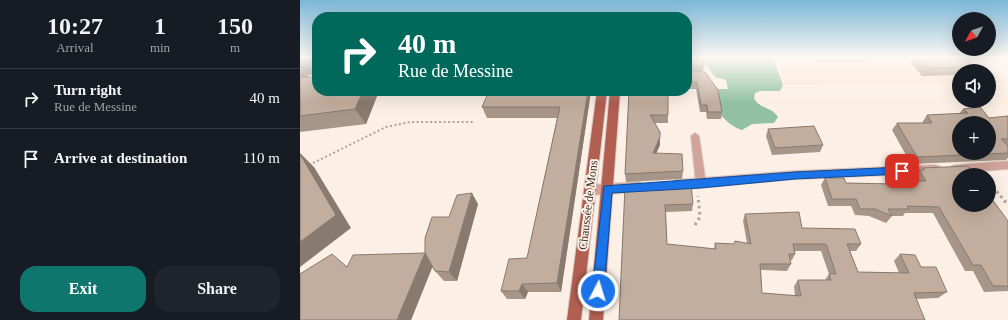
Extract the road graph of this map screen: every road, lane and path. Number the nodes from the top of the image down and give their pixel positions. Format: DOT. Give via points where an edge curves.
graph roads {
  1 [pos="601,96"];
  2 [pos="615,96"];
  3 [pos="474,122"];
  4 [pos="695,136"];
  5 [pos="1008,165"];
  6 [pos="307,166"];
  7 [pos="699,184"];
  8 [pos="607,189"];
  9 [pos="590,190"];
  10 [pos="996,190"];
  11 [pos="1008,204"];
  12 [pos="695,225"];
  13 [pos="574,320"];
  14 [pos="596,320"];
  1 -- 9 [label="main road, Chaussée de Mons"];
  2 -- 8 [label="main road, Chaussée de Mons"];
  3 -- 6 [label="path" via="399,123"];
  4 -- 7 [label="lane"];
  5 -- 7 [label="street" via="795,175"];
  7 -- 8 [label="street"];
  7 -- 12 [label="path" via="701,210 700,218"];
  8 -- 9 [label="street"];
  8 -- 14 [label="main road, Chaussée de Mons"];
  9 -- 13 [label="main road, Chaussée de Mons"];
  10 -- 11 [label="path"];
}
